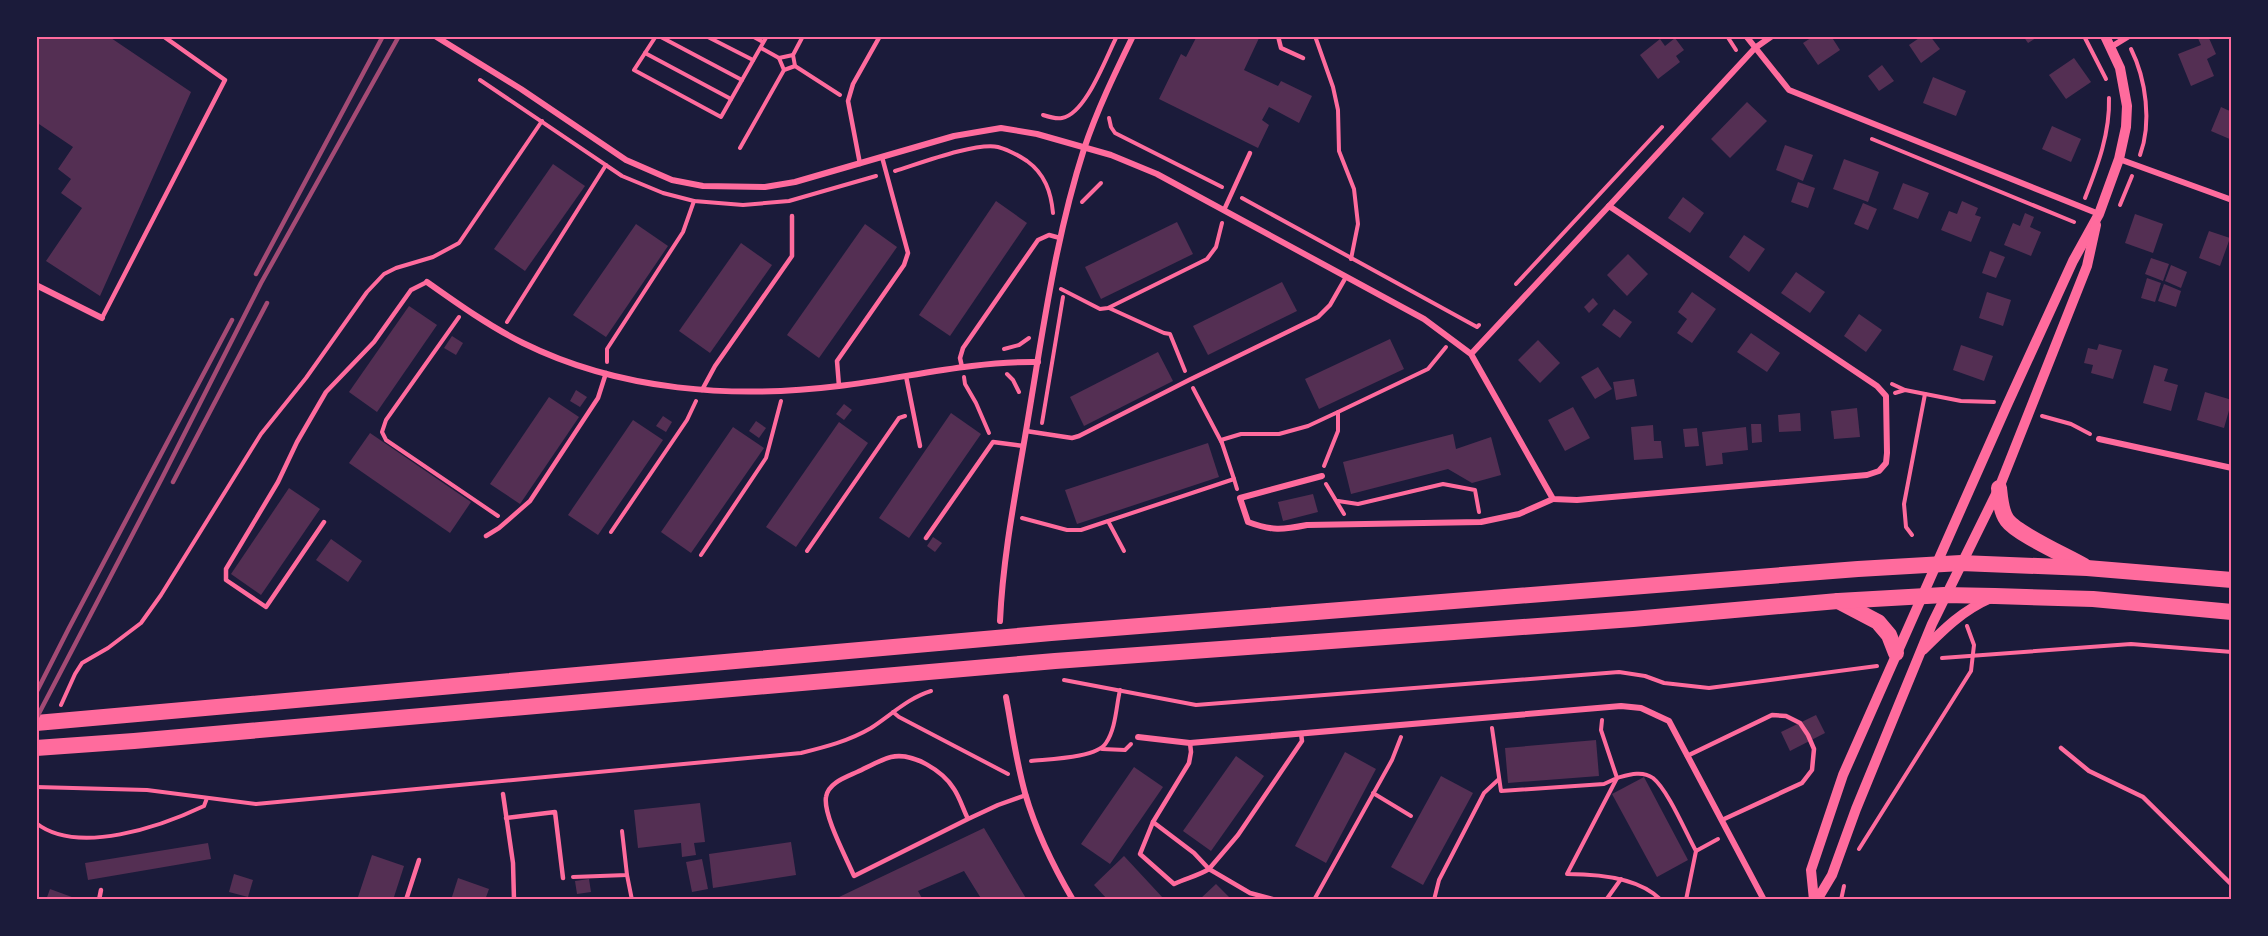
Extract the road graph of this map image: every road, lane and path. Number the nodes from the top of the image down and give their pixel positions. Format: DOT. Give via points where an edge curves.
graph roads {
  1 [pos="163,36"];
  2 [pos="435,36"];
  3 [pos="658,36"];
  4 [pos="706,36"];
  5 [pos="752,36"];
  6 [pos="767,36"];
  7 [pos="803,36"];
  8 [pos="880,36"];
  9 [pos="1117,36"];
  10 [pos="1132,36"];
  11 [pos="1278,36"];
  12 [pos="1315,36"];
  13 [pos="1727,36"];
  14 [pos="1746,36"];
  15 [pos="1772,36"];
  16 [pos="2084,36"];
  17 [pos="2105,36"];
  18 [pos="2129,36"];
  19 [pos="763,42"];
  20 [pos="2111,47"];
  21 [pos="761,48"];
  22 [pos="1755,48"];
  23 [pos="645,53"];
  24 [pos="793,55"];
  25 [pos="779,58"];
  26 [pos="1303,58"];
  27 [pos="1729,58"];
  28 [pos="753,60"];
  29 [pos="795,66"];
  30 [pos="784,70"];
  31 [pos="477,79"];
  32 [pos="742,80"];
  33 [pos="2107,84"];
  34 [pos="2109,90"];
  35 [pos="731,99"];
  36 [pos="848,101"];
  37 [pos="1109,112"];
  38 [pos="1043,115"];
  39 [pos="542,122"];
  40 [pos="1664,125"];
  41 [pos="1119,135"];
  42 [pos="1867,136"];
  43 [pos="740,148"];
  44 [pos="1084,148"];
  45 [pos="1250,153"];
  46 [pos="882,157"];
  47 [pos="2120,159"];
  48 [pos="860,164"];
  49 [pos="606,165"];
  50 [pos="887,173"];
  51 [pos="1101,183"];
  52 [pos="2232,200"];
  53 [pos="694,201"];
  54 [pos="2082,206"];
  55 [pos="1609,207"];
  56 [pos="1079,209"];
  57 [pos="1224,210"];
  58 [pos="2099,214"];
  59 [pos="792,216"];
  60 [pos="1049,235"];
  61 [pos="1060,237"];
  62 [pos="1346,277"];
  63 [pos="427,282"];
  64 [pos="36,285"];
  65 [pos="1515,285"];
  66 [pos="1051,287"];
  67 [pos="1065,289"];
  68 [pos="1108,308"];
  69 [pos="465,309"];
  70 [pos="102,318"];
  71 [pos="1484,319"];
  72 [pos="503,332"];
  73 [pos="1452,339"];
  74 [pos="1471,354"];
  75 [pos="1038,362"];
  76 [pos="962,367"];
  77 [pos="1001,372"];
  78 [pos="606,373"];
  79 [pos="972,374"];
  80 [pos="963,375"];
  81 [pos="906,376"];
  82 [pos="1189,380"];
  83 [pos="1888,382"];
  84 [pos="839,386"];
  85 [pos="702,390"];
  86 [pos="1905,390"];
  87 [pos="783,392"];
  88 [pos="1925,394"];
  89 [pos="1886,396"];
  90 [pos="1017,401"];
  91 [pos="1998,402"];
  92 [pos="914,412"];
  93 [pos="1338,412"];
  94 [pos="2040,415"];
  95 [pos="1026,431"];
  96 [pos="1041,433"];
  97 [pos="2099,439"];
  98 [pos="993,442"];
  99 [pos="1222,443"];
  100 [pos="920,446"];
  101 [pos="1023,446"];
  102 [pos="2232,468"];
  103 [pos="1322,476"];
  104 [pos="1234,479"];
  105 [pos="1999,488"];
  106 [pos="1240,498"];
  107 [pos="1553,499"];
  108 [pos="1337,501"];
  109 [pos="1027,508"];
  110 [pos="1012,515"];
  111 [pos="1024,518"];
  112 [pos="506,521"];
  113 [pos="1108,521"];
  114 [pos="324,522"];
  115 [pos="1481,522"];
  116 [pos="1348,523"];
  117 [pos="1023,530"];
  118 [pos="611,532"];
  119 [pos="1912,535"];
  120 [pos="486,536"];
  121 [pos="926,538"];
  122 [pos="1124,550"];
  123 [pos="807,551"];
  124 [pos="701,555"];
  125 [pos="1961,563"];
  126 [pos="1935,565"];
  127 [pos="2087,568"];
  128 [pos="2232,580"];
  129 [pos="1944,596"];
  130 [pos="1995,596"];
  131 [pos="1920,597"];
  132 [pos="1838,600"];
  133 [pos="2232,612"];
  134 [pos="1000,621"];
  135 [pos="1966,623"];
  136 [pos="2232,652"];
  137 [pos="1896,653"];
  138 [pos="1918,655"];
  139 [pos="1973,657"];
  140 [pos="1942,658"];
  141 [pos="1878,666"];
  142 [pos="1053,679"];
  143 [pos="936,689"];
  144 [pos="1120,690"];
  145 [pos="66,694"];
  146 [pos="1006,697"];
  147 [pos="1604,708"];
  148 [pos="893,712"];
  149 [pos="1491,719"];
  150 [pos="36,723"];
  151 [pos="1406,726"];
  152 [pos="1301,733"];
  153 [pos="1138,737"];
  154 [pos="1190,744"];
  155 [pos="2061,747"];
  156 [pos="36,748"];
  157 [pos="1101,749"];
  158 [pos="1028,751"];
  159 [pos="1687,756"];
  160 [pos="1030,760"];
  161 [pos="1033,771"];
  162 [pos="1008,774"];
  163 [pos="1617,778"];
  164 [pos="1500,779"];
  165 [pos="38,786"];
  166 [pos="1372,793"];
  167 [pos="503,794"];
  168 [pos="1026,795"];
  169 [pos="207,798"];
  170 [pos="1411,816"];
  171 [pos="506,818"];
  172 [pos="968,819"];
  173 [pos="1722,820"];
  174 [pos="1153,822"];
  175 [pos="36,823"];
  176 [pos="622,831"];
  177 [pos="1730,834"];
  178 [pos="1696,851"];
  179 [pos="1855,855"];
  180 [pos="419,860"];
  181 [pos="1209,869"];
  182 [pos="627,875"];
  183 [pos="563,878"];
  184 [pos="1621,878"];
  185 [pos="1845,880"];
  186 [pos="2232,885"];
  187 [pos="101,890"];
  188 [pos="1250,893"];
  189 [pos="99,900"];
  190 [pos="406,900"];
  191 [pos="514,900"];
  192 [pos="632,900"];
  193 [pos="1073,900"];
  194 [pos="1248,900"];
  195 [pos="1276,900"];
  196 [pos="1314,900"];
  197 [pos="1434,900"];
  198 [pos="1606,900"];
  199 [pos="1661,900"];
  200 [pos="1686,900"];
  201 [pos="1764,900"];
  202 [pos="1815,900"];
  203 [pos="1841,900"];
  1 -- 70 [label="lane" via="225,80"];
  2 -- 48 [label="street" via="626,160 672,180 703,186 765,187"];
  3 -- 23 [label="path"];
  3 -- 32 [label="path"];
  4 -- 28 [label="path"];
  5 -- 19 [label="path"];
  6 -- 19 [label="path"];
  7 -- 24 [label="path"];
  8 -- 36 [label="lane" via="853,84"];
  9 -- 38 [label="path" via="1080,108 1065,118"];
  10 -- 44 [label="street"];
  11 -- 26 [label="lane" via="1281,48"];
  12 -- 71 [label="path" via="1338,110 1339,150 1354,189 1358,224 1351,259 1476,327"];
  13 -- 27 [label="path" via="1737,49"];
  14 -- 22 [label="street"];
  15 -- 22 [label="street"];
  16 -- 33 [label="path"];
  17 -- 20 [label="street"];
  18 -- 20 [label="street"];
  19 -- 21 [label="path"];
  20 -- 47 [label="street" via="2120,68 2127,106"];
  21 -- 25 [label="path"];
  21 -- 28 [label="path"];
  22 -- 54 [label="street" via="1789,90"];
  22 -- 55 [label="street"];
  23 -- 35 [label="path"];
  23 -- 35 [label="path" via="634,70 721,117"];
  24 -- 25 [label="path"];
  24 -- 29 [label="path"];
  25 -- 30 [label="path"];
  28 -- 32 [label="path"];
  29 -- 30 [label="path"];
  29 -- 36 [label="path"];
  30 -- 43 [label="path"];
  31 -- 39 [label="path"];
  32 -- 35 [label="path"];
  34 -- 54 [label="path" via="2103,150"];
  36 -- 48 [label="lane"];
  37 -- 41 [label="path" via="1111,127"];
  39 -- 49 [label="path"];
  39 -- 145 [label="path" via="459,243 433,257 384,274 367,292 261,434 141,623 82,663"];
  40 -- 65 [label="path"];
  42 -- 54 [label="path" via="2074,222"];
  44 -- 46 [label="street" via="1001,128 954,136"];
  44 -- 57 [label="street" via="1125,159"];
  44 -- 61 [label="street"];
  45 -- 57 [label="lane"];
  46 -- 48 [label="street"];
  46 -- 50 [label="lane"];
  47 -- 52 [label="street"];
  47 -- 58 [label="street"];
  49 -- 53 [label="path" via="663,193"];
  49 -- 72 [label="path" via="510,314"];
  50 -- 53 [label="path" via="789,201 743,205"];
  50 -- 60 [label="path" via="976,148 996,147 1015,153 1033,165 1050,192 1053,212"];
  50 -- 84 [label="lane" via="908,253 904,265 837,361"];
  51 -- 56 [label="path"];
  53 -- 78 [label="path" via="683,232 608,349"];
  54 -- 58 [label="street"];
  55 -- 74 [label="street"];
  55 -- 89 [label="street" via="1877,386"];
  57 -- 62 [label="street"];
  57 -- 68 [label="path" via="1216,247 1207,259"];
  58 -- 105 [label="street" via="2087,267"];
  58 -- 126 [label="street" via="2068,271"];
  59 -- 85 [label="lane" via="792,256"];
  60 -- 61 [label="lane"];
  60 -- 76 [label="lane" via="1038,240 963,348"];
  61 -- 66 [label="street"];
  62 -- 73 [label="street" via="1424,319"];
  62 -- 82 [label="lane" via="1318,317"];
  63 -- 69 [label="street"];
  63 -- 114 [label="lane" via="411,290 374,342 320,402 226,569 226,580 266,607"];
  64 -- 70 [label="street"];
  66 -- 67 [label="path"];
  66 -- 75 [label="street"];
  67 -- 68 [label="path" via="1100,309"];
  67 -- 96 [label="path"];
  68 -- 82 [label="path" via="1170,334"];
  69 -- 72 [label="street"];
  69 -- 112 [label="path" via="386,420 382,432 386,440"];
  72 -- 78 [label="street" via="525,344"];
  73 -- 74 [label="street"];
  73 -- 93 [label="path" via="1428,369"];
  74 -- 107 [label="street"];
  75 -- 76 [label="street"];
  75 -- 95 [label="street"];
  76 -- 80 [label="path"];
  76 -- 81 [label="street"];
  77 -- 90 [label="path" via="1019,390"];
  78 -- 85 [label="street"];
  78 -- 112 [label="lane" via="598,398 530,501"];
  79 -- 80 [label="path"];
  80 -- 98 [label="path"];
  81 -- 84 [label="street"];
  81 -- 92 [label="lane"];
  82 -- 96 [label="lane" via="1079,436"];
  82 -- 99 [label="path"];
  83 -- 86 [label="path"];
  84 -- 87 [label="street"];
  85 -- 87 [label="street"];
  85 -- 118 [label="path" via="687,420"];
  86 -- 88 [label="path"];
  86 -- 89 [label="path"];
  87 -- 124 [label="path" via="766,458"];
  88 -- 91 [label="path" via="1961,401"];
  88 -- 119 [label="path" via="1904,504 1906,527"];
  89 -- 107 [label="street" via="1886,464 1867,475"];
  92 -- 100 [label="lane"];
  92 -- 123 [label="path" via="900,418"];
  93 -- 99 [label="path" via="1279,434 1240,434 1221,440"];
  93 -- 103 [label="path" via="1338,431"];
  94 -- 97 [label="path" via="2071,424"];
  95 -- 96 [label="lane"];
  95 -- 101 [label="street"];
  97 -- 102 [label="street"];
  98 -- 101 [label="lane"];
  98 -- 121 [label="lane"];
  99 -- 104 [label="path"];
  101 -- 110 [label="street"];
  103 -- 106 [label="street"];
  103 -- 108 [label="path"];
  104 -- 106 [label="path"];
  104 -- 113 [label="path"];
  105 -- 125 [label="street"];
  105 -- 127 [label="highway" via="2007,521"];
  106 -- 116 [label="street" via="1248,522 1264,528 1281,531"];
  107 -- 115 [label="street" via="1519,514"];
  108 -- 115 [label="path" via="1358,504 1443,484 1460,486 1475,490"];
  108 -- 116 [label="path"];
  109 -- 111 [label="path"];
  110 -- 111 [label="path"];
  110 -- 134 [label="street"];
  111 -- 113 [label="path" via="1067,530 1081,530"];
  111 -- 117 [label="path"];
  112 -- 120 [label="lane"];
  113 -- 122 [label="path"];
  115 -- 116 [label="street"];
  125 -- 126 [label="highway"];
  125 -- 127 [label="highway"];
  125 -- 129 [label="street"];
  126 -- 131 [label="street"];
  126 -- 150 [label="highway" via="1051,633"];
  127 -- 128 [label="highway"];
  129 -- 130 [label="highway"];
  129 -- 131 [label="highway"];
  129 -- 138 [label="street"];
  130 -- 133 [label="highway" via="2093,599"];
  130 -- 138 [label="street" via="1972,606"];
  131 -- 132 [label="highway"];
  131 -- 137 [label="street"];
  132 -- 137 [label="highway" via="1878,622 1889,634"];
  132 -- 156 [label="highway" via="1633,619 1054,661"];
  135 -- 139 [label="path" via="1974,645"];
  136 -- 139 [label="path" via="2131,644"];
  137 -- 202 [label="street" via="1843,775 1811,870"];
  138 -- 202 [label="street" via="1832,875"];
  139 -- 140 [label="path"];
  139 -- 179 [label="path" via="1971,671"];
  141 -- 144 [label="path" via="1709,688 1619,672 1196,705"];
  142 -- 144 [label="path"];
  143 -- 148 [label="path" via="919,694"];
  144 -- 157 [label="path" via="1116,716"];
  146 -- 168 [label="street"];
  147 -- 149 [label="street"];
  147 -- 159 [label="street" via="1641,708 1669,721"];
  147 -- 163 [label="path" via="1601,730"];
  148 -- 162 [label="path"];
  148 -- 169 [label="path" via="850,740 801,753 256,804"];
  149 -- 151 [label="street"];
  149 -- 164 [label="path"];
  151 -- 152 [label="street"];
  151 -- 166 [label="path"];
  152 -- 154 [label="street"];
  152 -- 181 [label="lane" via="1302,741 1238,835"];
  153 -- 154 [label="street"];
  153 -- 157 [label="path" via="1125,750"];
  154 -- 174 [label="lane" via="1189,763"];
  155 -- 186 [label="lane" via="2089,771 2143,797"];
  157 -- 160 [label="path"];
  158 -- 160 [label="path"];
  159 -- 173 [label="street"];
  159 -- 173 [label="lane" via="1772,715 1800,723 1808,735 1814,750 1812,770 1802,783"];
  160 -- 161 [label="path"];
  163 -- 164 [label="path" via="1604,784 1502,791"];
  163 -- 178 [label="path" via="1636,773 1652,777"];
  163 -- 199 [label="path" via="1567,874 1609,876 1652,891"];
  164 -- 197 [label="path" via="1484,793 1439,880"];
  165 -- 169 [label="path" via="147,790"];
  166 -- 170 [label="path"];
  166 -- 196 [label="path"];
  167 -- 171 [label="lane"];
  168 -- 172 [label="lane"];
  168 -- 193 [label="street" via="1043,844"];
  169 -- 175 [label="path" via="204,806 181,817 101,837 81,839 57,834"];
  171 -- 183 [label="lane" via="555,812"];
  171 -- 191 [label="lane"];
  172 -- 172 [label="lane" via="854,876 837,839 826,798 840,779 891,757 908,757 924,763 954,788"];
  173 -- 177 [label="street"];
  174 -- 181 [label="lane"];
  174 -- 181 [label="lane" via="1140,854 1174,884"];
  176 -- 182 [label="path"];
  177 -- 178 [label="path"];
  177 -- 201 [label="street"];
  178 -- 200 [label="path"];
  180 -- 190 [label="lane"];
  181 -- 188 [label="lane"];
  182 -- 183 [label="path"];
  182 -- 192 [label="path"];
  184 -- 198 [label="path"];
  185 -- 203 [label="path"];
  187 -- 189 [label="lane"];
  188 -- 194 [label="lane"];
  188 -- 195 [label="lane"];
}
